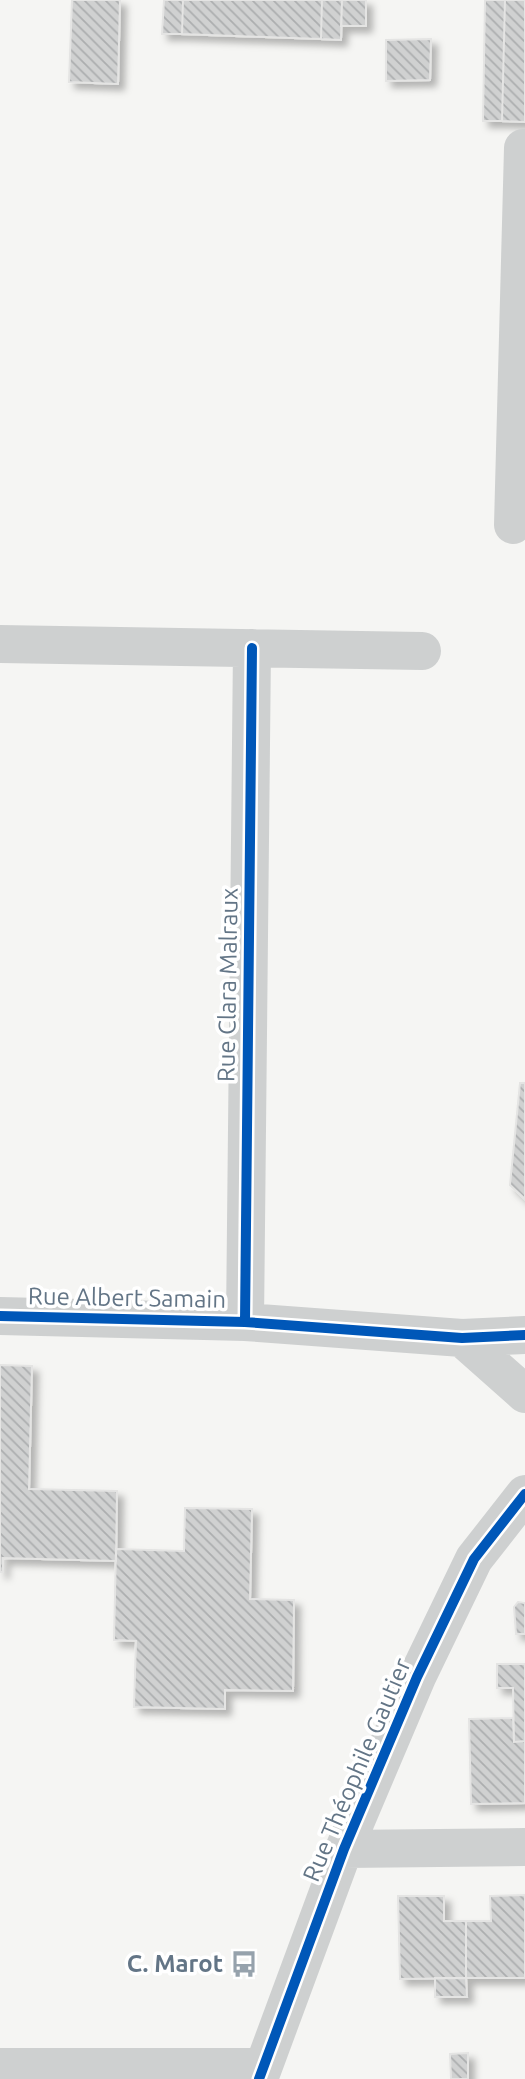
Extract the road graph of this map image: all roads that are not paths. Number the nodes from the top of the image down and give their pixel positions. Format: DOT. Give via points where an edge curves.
graph roads {
  1 [pos="523,148"];
  2 [pos="513,525"];
  3 [pos="0,644"];
  4 [pos="252,648"];
  5 [pos="422,651"];
  6 [pos="0,1316"];
  7 [pos="245,1322"];
  8 [pos="525,1335"];
  9 [pos="462,1338"];
  10 [pos="525,1394"];
  11 [pos="525,1494"];
  12 [pos="525,1847"];
  13 [pos="344,1849"];
  14 [pos="0,2067"];
  15 [pos="261,2073"];
  1 -- 2 [label="street"];
  3 -- 4 [label="street"];
  4 -- 5 [label="street"];
  4 -- 7 [label="street, Rue Clara Malraux"];
  6 -- 7 [label="street, Rue Albert Samain"];
  7 -- 9 [label="street, Rue Albert Samain"];
  8 -- 9 [label="street, Rue Albert Samain"];
  9 -- 10 [label="street"];
  11 -- 13 [label="street, Rue Théophile Gautier" via="474,1559 417,1677"];
  12 -- 13 [label="street"];
  13 -- 15 [label="street, Rue Théophile Gautier"];
  14 -- 15 [label="street"];
}
